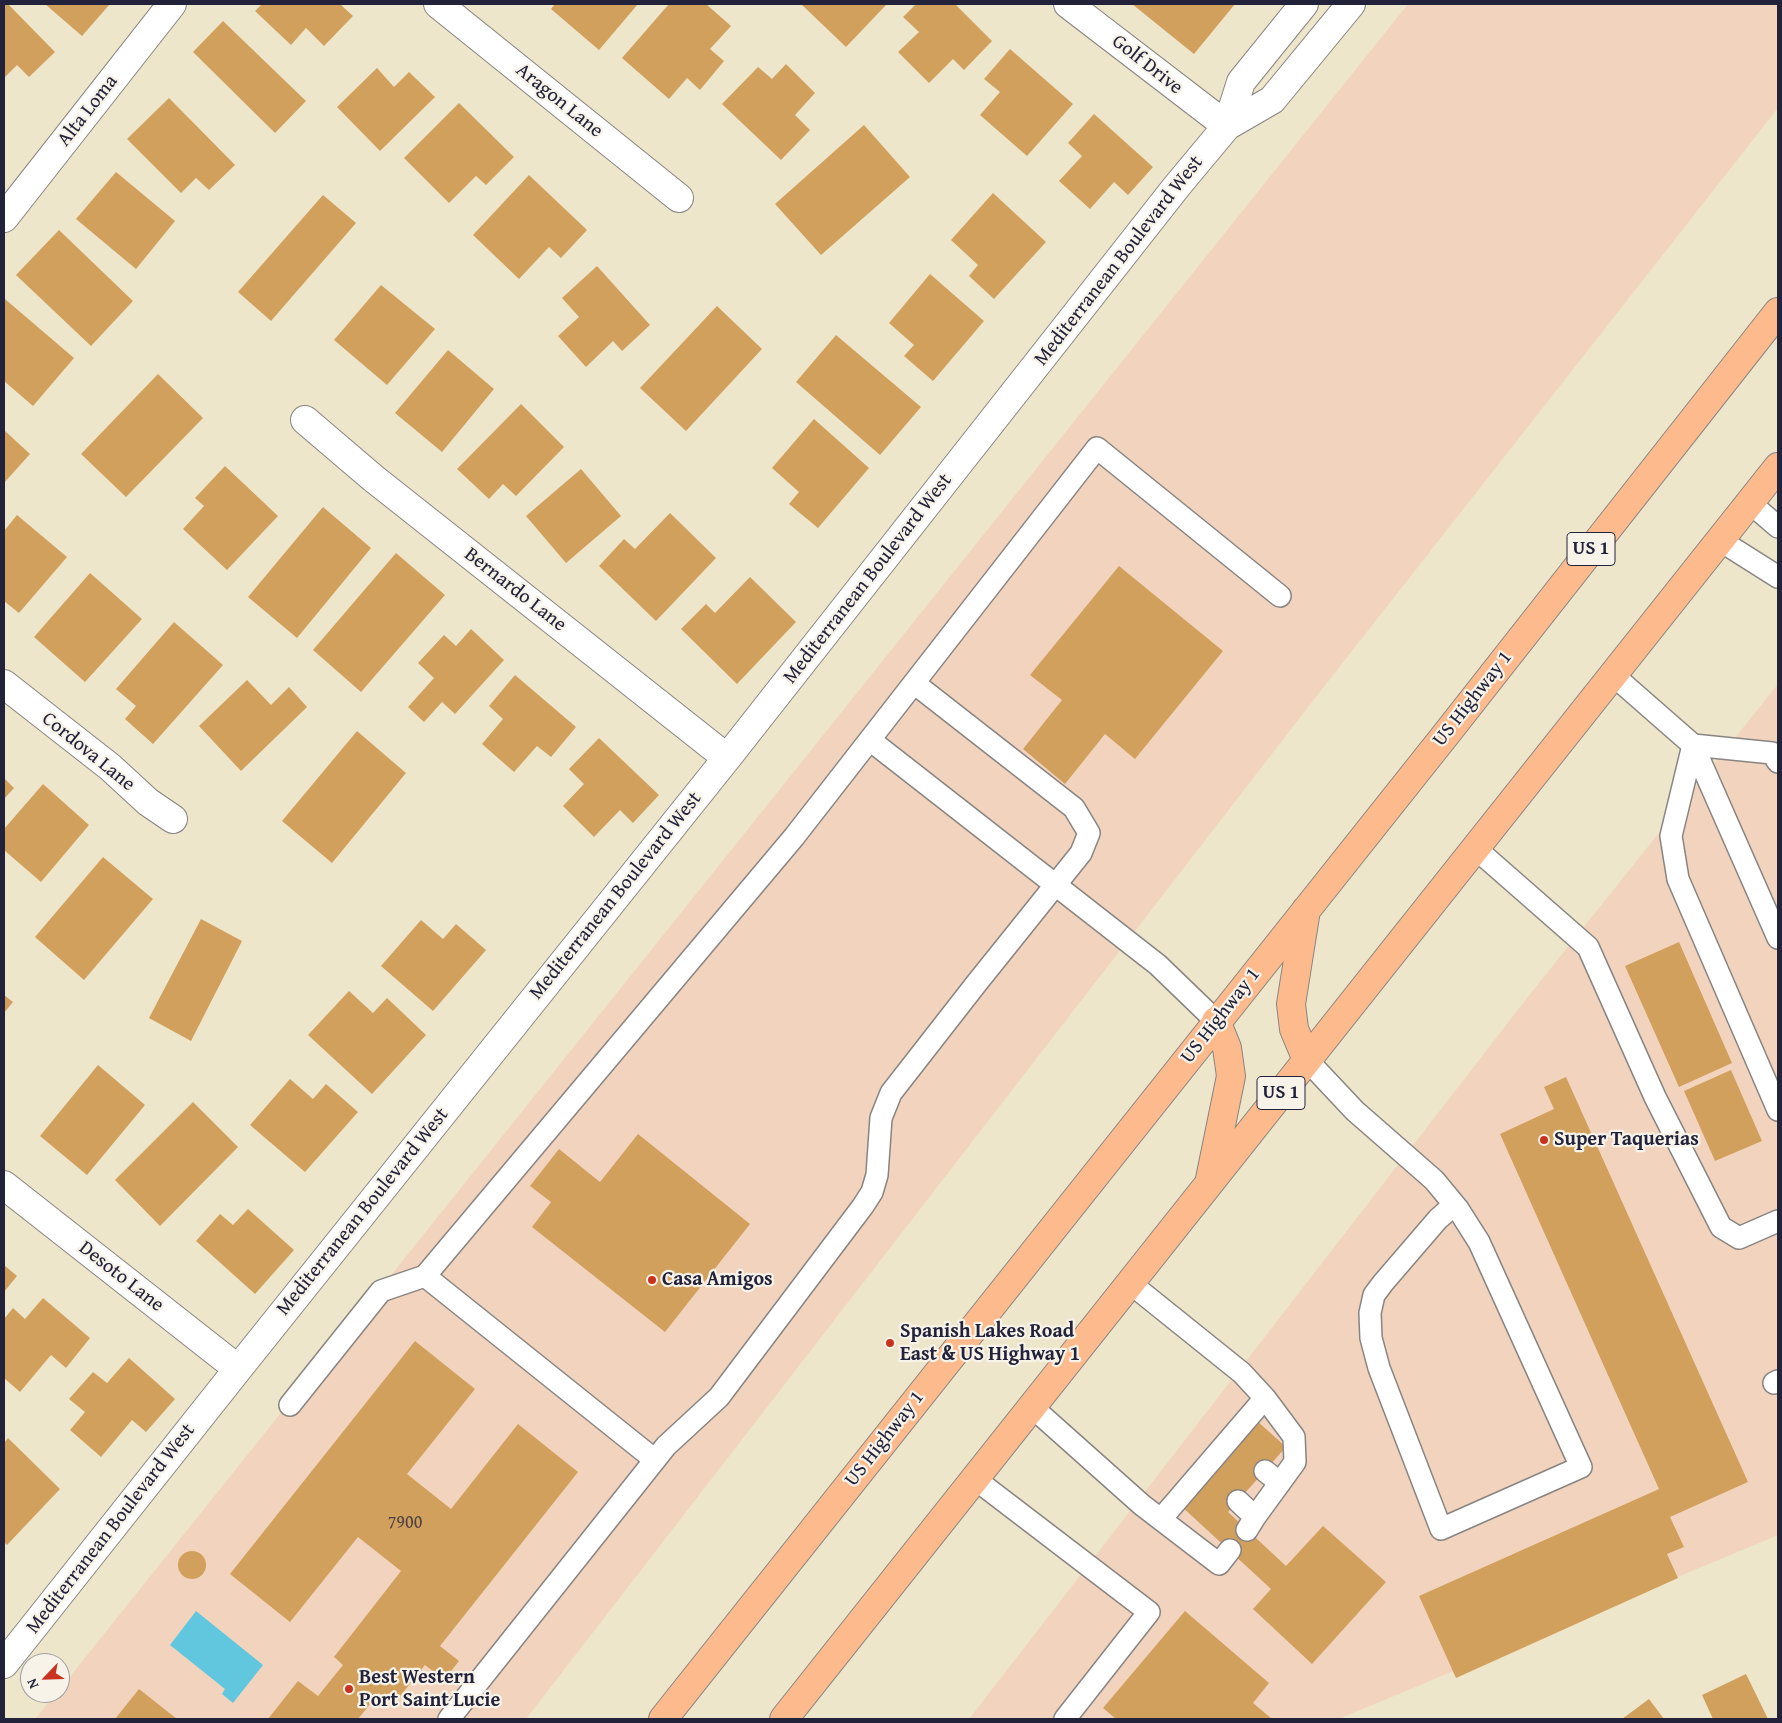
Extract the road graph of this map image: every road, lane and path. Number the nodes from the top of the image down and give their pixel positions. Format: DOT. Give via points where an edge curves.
graph roads {
  1 [pos="172,4"];
  2 [pos="438,4"];
  3 [pos="1068,4"];
  4 [pos="1304,4"];
  5 [pos="1351,4"];
  6 [pos="1226,126"];
  7 [pos="679,198"];
  8 [pos="4,218"];
  9 [pos="1778,312"];
  10 [pos="305,420"];
  11 [pos="1778,467"];
  12 [pos="1750,503"];
  13 [pos="1778,527"];
  14 [pos="1721,540"];
  15 [pos="1778,577"];
  16 [pos="1280,596"];
  17 [pos="1613,675"];
  18 [pos="914,683"];
  19 [pos="4,684"];
  20 [pos="870,740"];
  21 [pos="1693,745"];
  22 [pos="727,758"];
  23 [pos="1778,762"];
  24 [pos="173,819"];
  25 [pos="1475,848"];
  26 [pos="1055,886"];
  27 [pos="1306,908"];
  28 [pos="1778,938"];
  29 [pos="1216,1022"];
  30 [pos="1307,1060"];
  31 [pos="1778,1110"];
  32 [pos="1209,1183"];
  33 [pos="4,1185"];
  34 [pos="1454,1205"];
  35 [pos="1778,1221"];
  36 [pos="425,1276"];
  37 [pos="1130,1283"];
  38 [pos="238,1369"];
  39 [pos="1265,1398"];
  40 [pos="290,1405"];
  41 [pos="1032,1408"];
  42 [pos="655,1460"];
  43 [pos="975,1479"];
  44 [pos="1238,1501"];
  45 [pos="1161,1518"];
  46 [pos="1230,1550"];
  47 [pos="4,1664"];
  48 [pos="449,1719"];
  49 [pos="663,1719"];
  50 [pos="784,1719"];
  51 [pos="1065,1719"];
  1 -- 8 [label="street, Alta Loma"];
  2 -- 7 [label="street, Aragon Lane"];
  3 -- 6 [label="street, Golf Drive"];
  4 -- 6 [label="street, Mediterranean Boulevard West" via="1241,82"];
  5 -- 6 [label="street, Mediterranean Boulevard West" via="1272,100"];
  6 -- 22 [label="street, Mediterranean Boulevard West"];
  9 -- 27 [label="main road, US Highway 1 / US 1"];
  10 -- 22 [label="street, Bernardo Lane" via="373,478"];
  11 -- 12 [label="main road, US 1"];
  12 -- 13 [label="lane"];
  12 -- 14 [label="main road, US 1"];
  14 -- 15 [label="lane"];
  14 -- 17 [label="main road, US 1"];
  16 -- 18 [label="lane" via="1096,448"];
  17 -- 21 [label="lane"];
  17 -- 25 [label="main road, US 1"];
  18 -- 20 [label="lane"];
  18 -- 26 [label="lane" via="1074,808 1089,833 1081,852"];
  19 -- 24 [label="street, Cordova Lane"];
  20 -- 26 [label="lane"];
  20 -- 36 [label="lane" via="794,837"];
  21 -- 23 [label="lane" via="1772,753"];
  21 -- 28 [label="lane"];
  21 -- 31 [label="lane" via="1671,836 1678,879"];
  22 -- 38 [label="street, Mediterranean Boulevard West"];
  25 -- 30 [label="main road, US 1"];
  25 -- 35 [label="lane" via="1588,947 1655,1097 1721,1227 1739,1238"];
  26 -- 29 [label="lane" via="1158,965"];
  26 -- 42 [label="lane" via="891,1093 881,1118 877,1175 863,1206 719,1397"];
  27 -- 29 [label="main road, US Highway 1 / US 1"];
  27 -- 30 [label="main road" via="1291,1004 1294,1029"];
  29 -- 32 [label="main road" via="1227,1048 1231,1076"];
  29 -- 49 [label="main road, US Highway 1 / US 1"];
  30 -- 32 [label="main road, US 1"];
  30 -- 34 [label="lane" via="1355,1111 1434,1180"];
  32 -- 37 [label="main road, US 1"];
  33 -- 38 [label="street, Desoto Lane"];
  34 -- 34 [label="lane" via="1479,1242 1582,1468 1441,1530 1379,1368 1371,1338 1370,1313 1374,1295 1383,1283"];
  36 -- 40 [label="lane" via="381,1291"];
  36 -- 42 [label="lane"];
  37 -- 39 [label="lane" via="1242,1373"];
  37 -- 41 [label="main road, US 1"];
  38 -- 47 [label="street, Mediterranean Boulevard West"];
  39 -- 44 [label="lane" via="1294,1437 1295,1462 1272,1477 1251,1523"];
  39 -- 45 [label="lane" via="1231,1443"];
  41 -- 43 [label="main road, US 1"];
  41 -- 45 [label="lane"];
  42 -- 48 [label="lane"];
  43 -- 50 [label="main road, US 1"];
  43 -- 51 [label="lane" via="1149,1612"];
  45 -- 46 [label="lane" via="1219,1564"];
}
